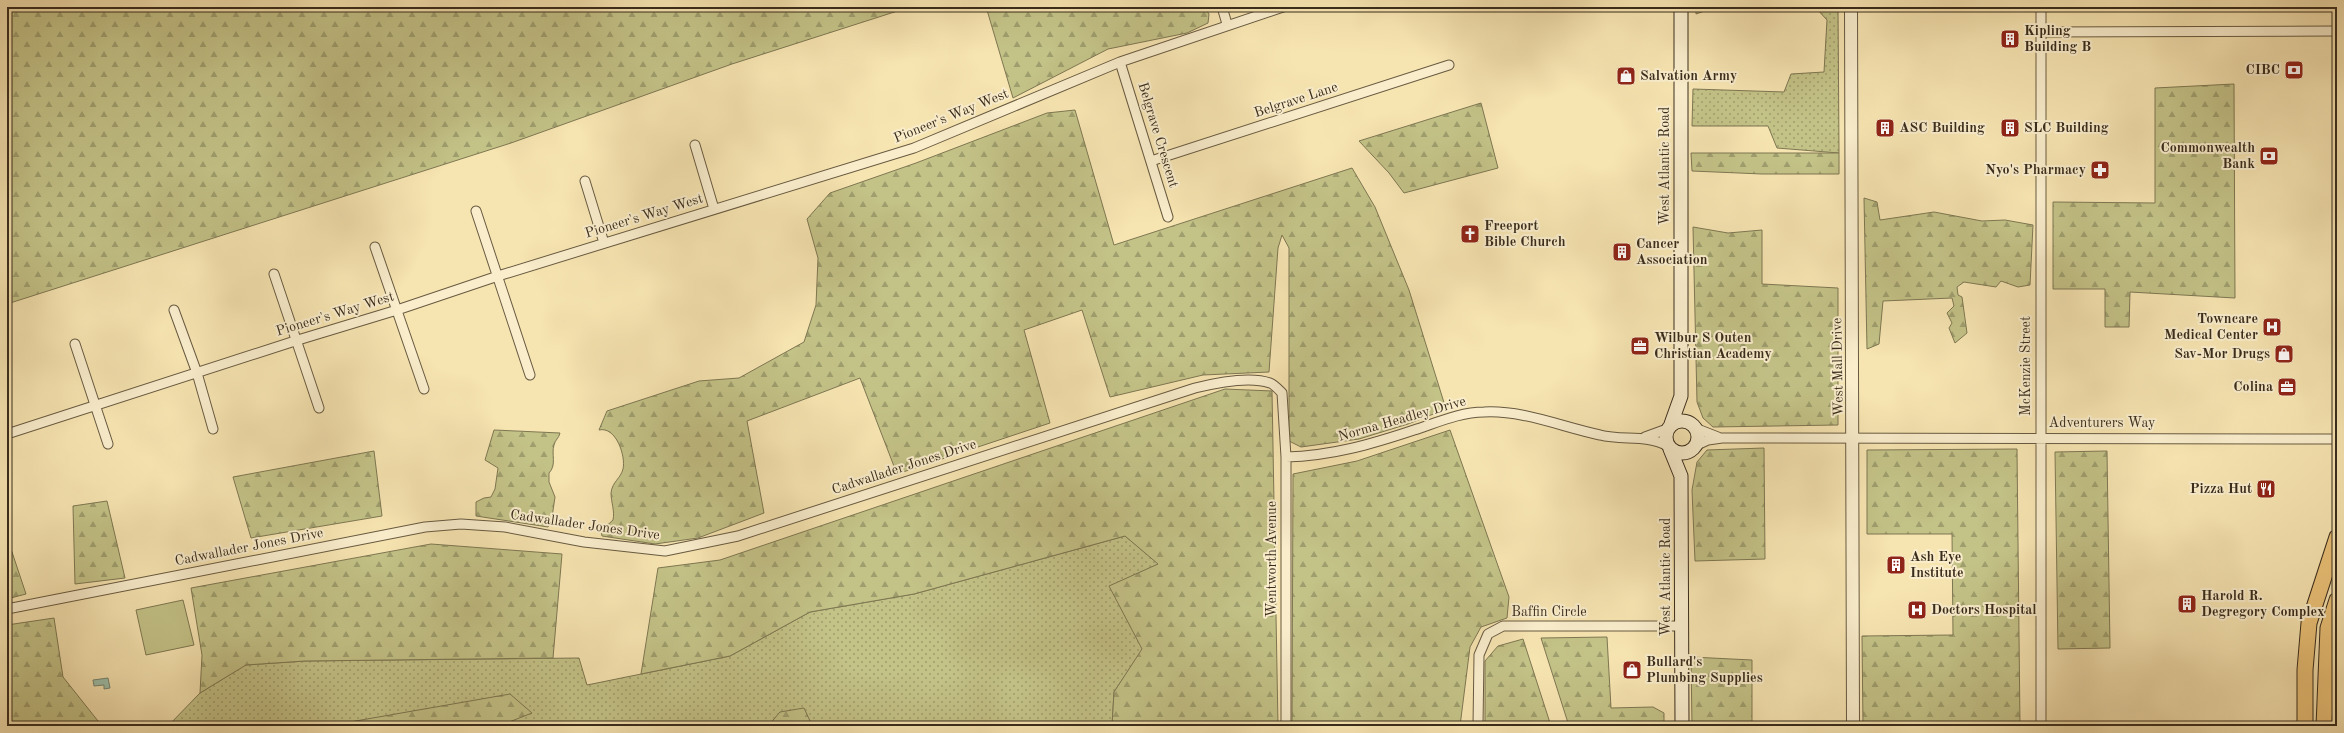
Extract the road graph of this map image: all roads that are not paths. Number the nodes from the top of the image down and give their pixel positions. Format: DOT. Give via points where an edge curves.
graph roads {
  1 [pos="1222,7"];
  2 [pos="1282,7"];
  3 [pos="1682,7"];
  4 [pos="1852,7"];
  5 [pos="2041,7"];
  6 [pos="1227,24"];
  7 [pos="2337,31"];
  8 [pos="2041,32"];
  9 [pos="1120,62"];
  10 [pos="1449,65"];
  11 [pos="695,145"];
  12 [pos="1151,161"];
  13 [pos="585,181"];
  14 [pos="714,209"];
  15 [pos="476,211"];
  16 [pos="1168,217"];
  17 [pos="604,243"];
  18 [pos="375,247"];
  19 [pos="274,274"];
  20 [pos="498,276"];
  21 [pos="174,310"];
  22 [pos="397,310"];
  23 [pos="298,340"];
  24 [pos="75,344"];
  25 [pos="197,373"];
  26 [pos="530,375"];
  27 [pos="424,389"];
  28 [pos="1282,393"];
  29 [pos="1681,396"];
  30 [pos="95,406"];
  31 [pos="319,408"];
  32 [pos="1669,426"];
  33 [pos="1694,426"];
  34 [pos="213,429"];
  35 [pos="7,434"];
  36 [pos="1854,437"];
  37 [pos="2040,437"];
  38 [pos="1642,438"];
  39 [pos="1722,438"];
  40 [pos="2337,439"];
  41 [pos="108,444"];
  42 [pos="1669,447"];
  43 [pos="1694,447"];
  44 [pos="1286,457"];
  45 [pos="1681,476"];
  46 [pos="2337,537"];
  47 [pos="2337,600"];
  48 [pos="7,609"];
  49 [pos="1682,626"];
  50 [pos="1286,726"];
  51 [pos="1478,726"];
  52 [pos="1682,726"];
  53 [pos="1853,726"];
  54 [pos="2041,726"];
  55 [pos="2305,726"];
  56 [pos="2324,726"];
  1 -- 6 [label="street"];
  2 -- 6 [label="street, Pioneer's Way West"];
  3 -- 29 [label="main road, West Atlantic Road"];
  4 -- 36 [label="street, West Mall Drive" via="1851,254"];
  5 -- 8 [label="street, McKenzie Street"];
  6 -- 9 [label="street, Pioneer's Way West"];
  7 -- 8 [label="street"];
  8 -- 37 [label="street, McKenzie Street"];
  9 -- 12 [label="street, Belgrave Crescent"];
  9 -- 14 [label="street, Pioneer's Way West" via="914,148"];
  10 -- 12 [label="street, Belgrave Lane"];
  11 -- 14 [label="street"];
  12 -- 16 [label="street, Belgrave Crescent"];
  13 -- 17 [label="street"];
  14 -- 17 [label="street, Pioneer's Way West"];
  15 -- 20 [label="street"];
  17 -- 20 [label="street, Pioneer's Way West"];
  18 -- 22 [label="street"];
  19 -- 23 [label="street"];
  20 -- 22 [label="street, Pioneer's Way West"];
  20 -- 26 [label="street"];
  21 -- 25 [label="street"];
  22 -- 23 [label="street, Pioneer's Way West"];
  22 -- 27 [label="street"];
  23 -- 25 [label="street, Pioneer's Way West"];
  23 -- 31 [label="street"];
  24 -- 30 [label="street"];
  25 -- 30 [label="street, Pioneer's Way West"];
  25 -- 34 [label="street"];
  28 -- 44 [label="street, Wentworth Avenue"];
  28 -- 48 [label="street, Cadwallader Jones Drive" via="1271,383 1254,381 1221,382 1195,388 738,536 665,551 584,542 505,527 461,524 432,526"];
  29 -- 32 [label="main road, West Atlantic Road"];
  29 -- 33 [label="main road, West Atlantic Road"];
  30 -- 35 [label="street, Pioneer's Way West"];
  30 -- 41 [label="street"];
  32 -- 33 [label="main road" via="1680,420"];
  32 -- 38 [label="street, Norma Headley Drive"];
  32 -- 42 [label="main road, West Atlantic Road" via="1665,437"];
  33 -- 39 [label="street, Adventurers Way"];
  33 -- 43 [label="main road, West Atlantic Road" via="1698,435"];
  36 -- 37 [label="street, Adventurers Way"];
  36 -- 39 [label="street, Adventurers Way"];
  36 -- 53 [label="street, West Mall Drive"];
  37 -- 40 [label="street, Adventurers Way"];
  37 -- 54 [label="street, McKenzie Street"];
  38 -- 42 [label="street, Norma Headley Drive" via="1655,440"];
  38 -- 44 [label="street, Norma Headley Drive" via="1602,436 1504,412 1483,412 1462,414 1365,446 1308,457"];
  39 -- 43 [label="street, Adventurers Way" via="1708,440"];
  42 -- 43 [label="main road" via="1682,453"];
  42 -- 45 [label="main road, West Atlantic Road"];
  43 -- 45 [label="main road, West Atlantic Road"];
  44 -- 50 [label="street, Wentworth Avenue"];
  45 -- 49 [label="main road, West Atlantic Road"];
  46 -- 55 [label="main road" via="2309,623 2305,670"];
  47 -- 56 [label="main road" via="2328,628"];
  49 -- 51 [label="street, Baffin Circle" via="1517,625 1498,628 1488,634 1479,656"];
  49 -- 52 [label="main road, West Atlantic Road"];
}
